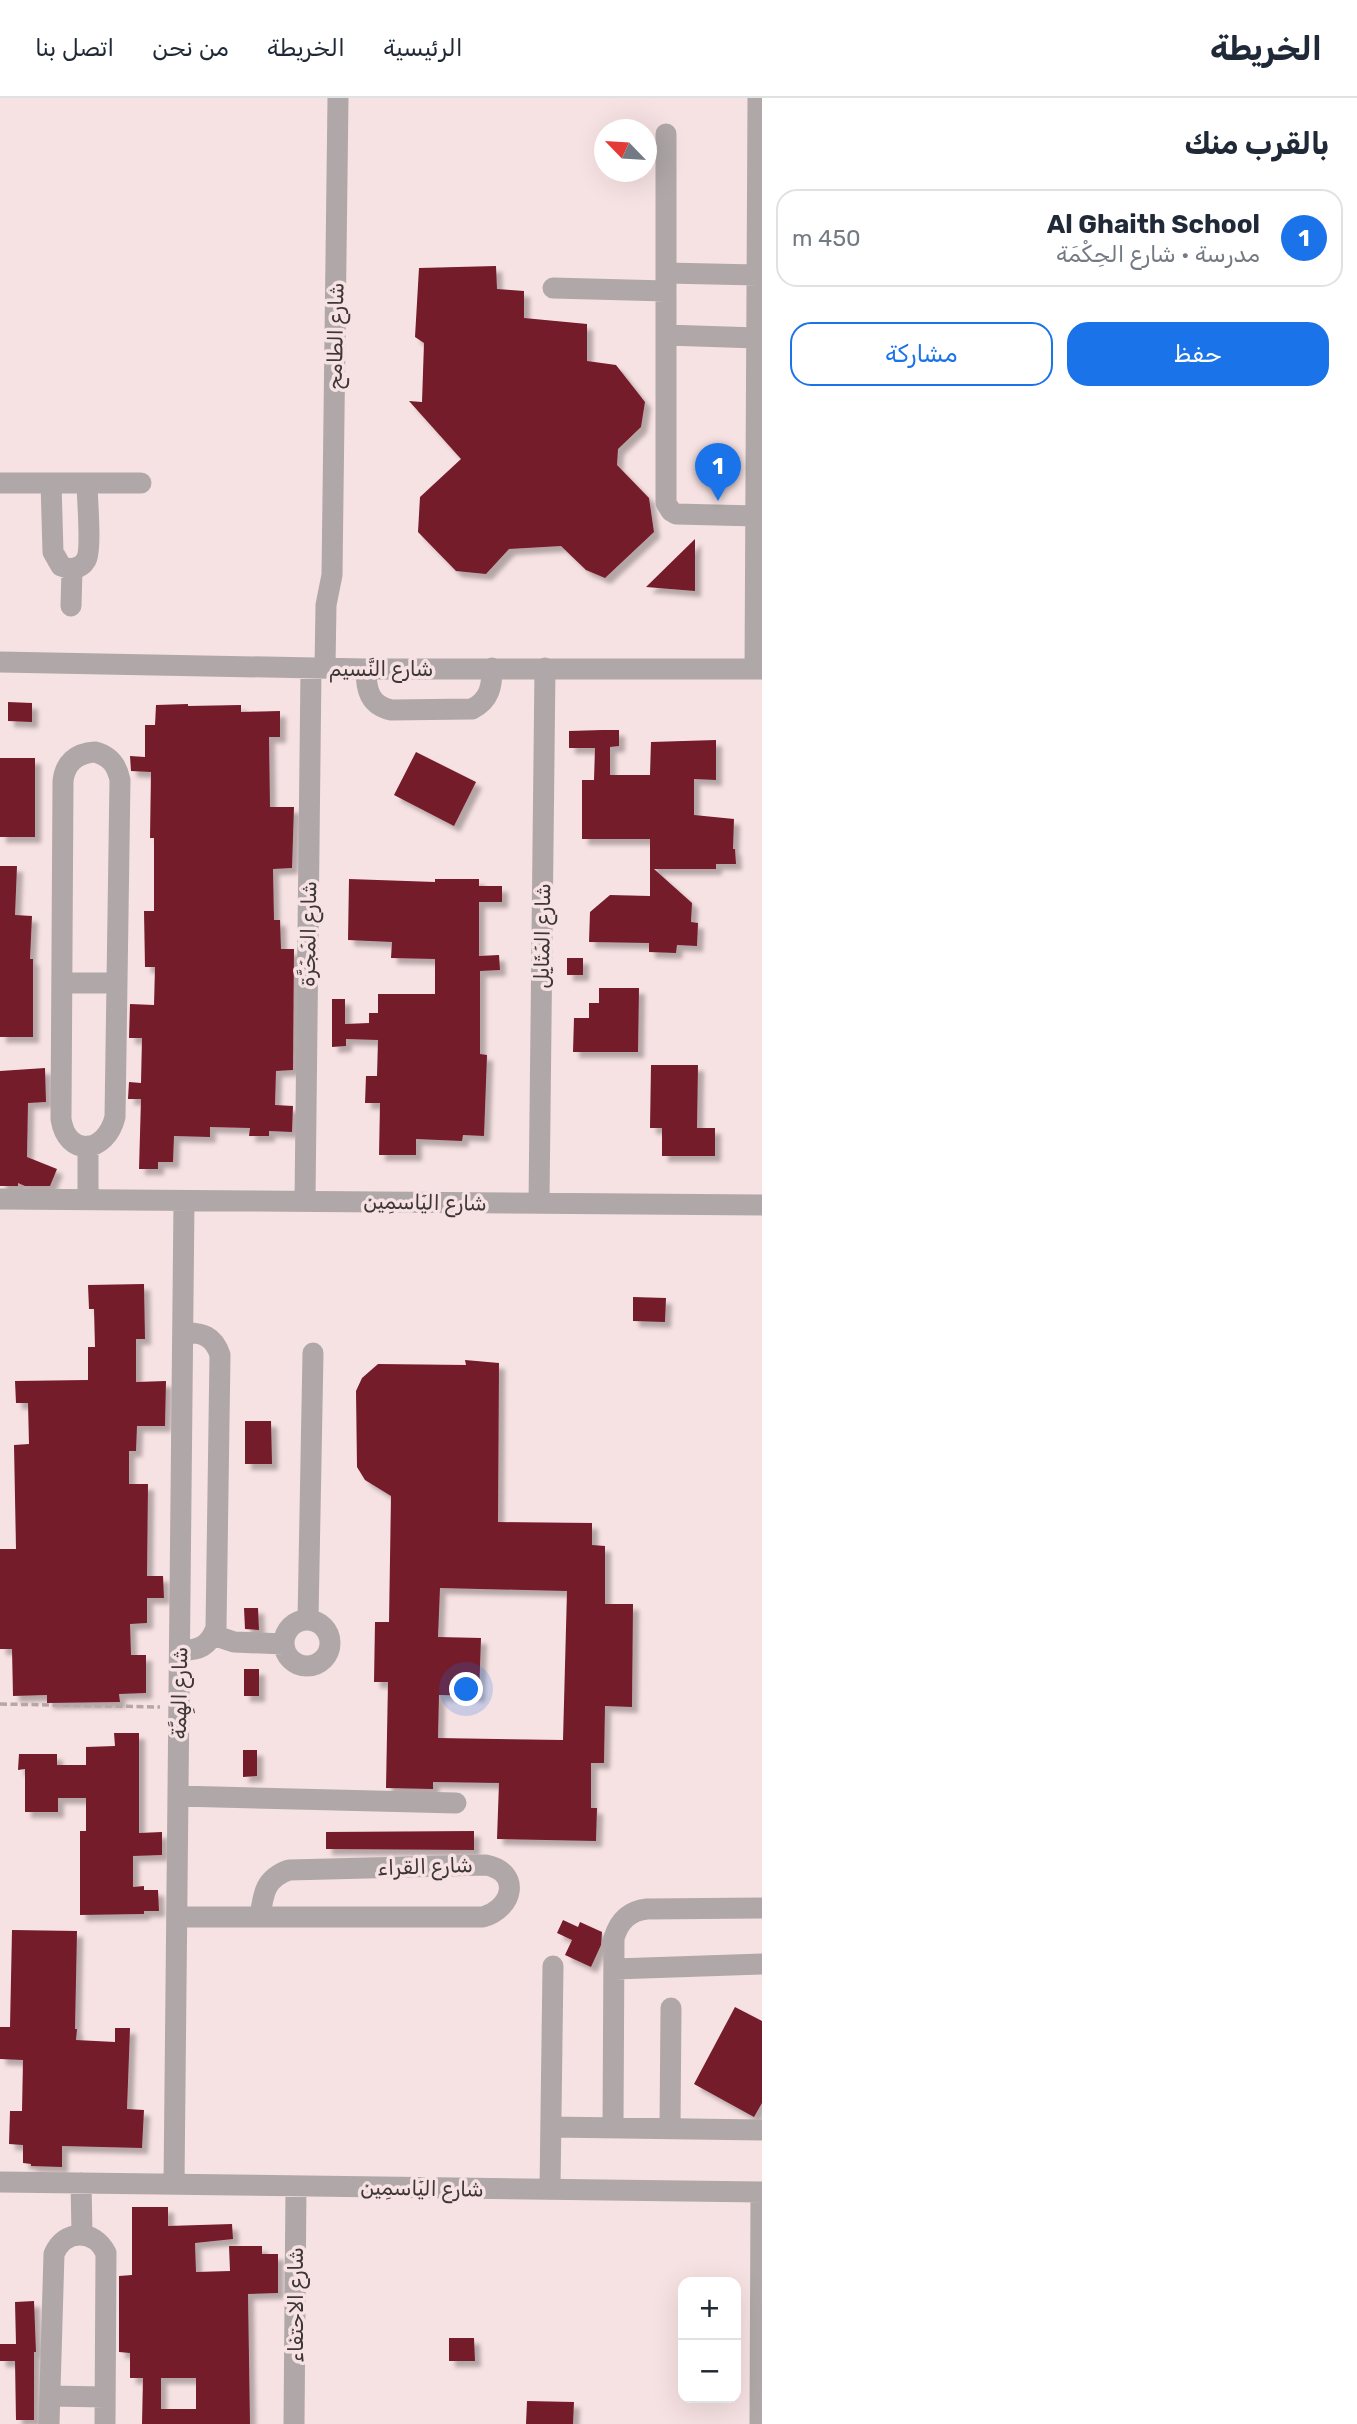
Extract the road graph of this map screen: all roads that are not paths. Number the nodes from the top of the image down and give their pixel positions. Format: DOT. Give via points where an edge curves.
graph roads {
  1 [pos="338,98"];
  2 [pos="758,98"];
  3 [pos="666,134"];
  4 [pos="760,224"];
  5 [pos="757,275"];
  6 [pos="666,282"];
  7 [pos="553,288"];
  8 [pos="666,335"];
  9 [pos="757,338"];
  10 [pos="0,483"];
  11 [pos="51,483"];
  12 [pos="87,483"];
  13 [pos="141,483"];
  14 [pos="755,516"];
  15 [pos="72,569"];
  16 [pos="71,606"];
  17 [pos="0,662"];
  18 [pos="324,667"];
  19 [pos="492,668"];
  20 [pos="545,668"];
  21 [pos="366,669"];
  22 [pos="758,669"];
  23 [pos="62,983"];
  24 [pos="117,983"];
  25 [pos="88,1146"];
  26 [pos="0,1199"];
  27 [pos="88,1200"];
  28 [pos="304,1200"];
  29 [pos="184,1201"];
  30 [pos="538,1203"];
  31 [pos="762,1205"];
  32 [pos="183,1333"];
  33 [pos="313,1353"];
  34 [pos="308,1620"];
  35 [pos="213,1635"];
  36 [pos="284,1644"];
  37 [pos="180,1650"];
  38 [pos="178,1796"];
  39 [pos="456,1803"];
  40 [pos="762,1908"];
  41 [pos="177,1917"];
  42 [pos="260,1917"];
  43 [pos="762,1964"];
  44 [pos="553,1966"];
  45 [pos="615,1969"];
  46 [pos="671,2008"];
  47 [pos="551,2127"];
  48 [pos="613,2128"];
  49 [pos="670,2128"];
  50 [pos="762,2130"];
  51 [pos="0,2182"];
  52 [pos="81,2183"];
  53 [pos="174,2184"];
  54 [pos="296,2186"];
  55 [pos="551,2189"];
  56 [pos="761,2192"];
  57 [pos="82,2234"];
  58 [pos="50,2396"];
  59 [pos="105,2397"];
  60 [pos="50,2424"];
  61 [pos="105,2424"];
  62 [pos="294,2424"];
  63 [pos="760,2424"];
  1 -- 18 [label="street, شارع الطامح" via="331,575 337,604"];
  2 -- 4 [label="street"];
  3 -- 6 [label="street"];
  4 -- 5 [label="street"];
  5 -- 6 [label="street"];
  5 -- 9 [label="street"];
  6 -- 7 [label="street"];
  6 -- 8 [label="street"];
  8 -- 9 [label="street"];
  8 -- 14 [label="street" via="668,508 676,514"];
  9 -- 14 [label="street"];
  10 -- 11 [label="street"];
  11 -- 12 [label="street"];
  11 -- 15 [label="street" via="53,552 61,566"];
  12 -- 13 [label="street"];
  12 -- 15 [label="street" via="88,553 83,564"];
  14 -- 22 [label="street"];
  15 -- 16 [label="street"];
  17 -- 18 [label="street, شارع النَّسيم"];
  18 -- 21 [label="street, شارع النَّسيم"];
  18 -- 28 [label="street, شارع المَجَرَّة"];
  19 -- 20 [label="street, شارع النَّسيم"];
  19 -- 21 [label="street, شارع النَّسيم"];
  19 -- 21 [label="street" via="490,691 481,705 472,709 391,710 370,697"];
  20 -- 22 [label="street, شارع النَّسيم"];
  20 -- 30 [label="street, شارع المَثَايِل"];
  23 -- 24 [label="street"];
  23 -- 24 [label="street" via="64,773 73,759 95,752 110,759 120,780"];
  23 -- 25 [label="street" via="62,1128 72,1141"];
  24 -- 25 [label="street" via="115,1117 107,1138"];
  25 -- 27 [label="street"];
  26 -- 27 [label="street, شارع اليَاسمِين"];
  27 -- 29 [label="street, شارع اليَاسمِين"];
  28 -- 29 [label="street, شارع اليَاسمِين"];
  28 -- 30 [label="street, شارع اليَاسمِين"];
  29 -- 32 [label="street, شارع الهِمَّة"];
  30 -- 31 [label="street, شارع اليَاسمِين"];
  32 -- 35 [label="street" via="207,1335 220,1355 217,1620"];
  32 -- 37 [label="street, شارع الهِمَّة"];
  33 -- 34 [label="street"];
  34 -- 36 [label="street" via="293,1624"];
  34 -- 36 [label="street" via="322,1626 330,1638 323,1660 310,1666 295,1663"];
  35 -- 36 [label="street" via="234,1642"];
  35 -- 37 [label="street" via="199,1649"];
  37 -- 38 [label="street, شارع الهِمَّة"];
  38 -- 39 [label="street"];
  38 -- 41 [label="street, شارع الهِمَّة"];
  40 -- 45 [label="street" via="632,1912 614,1938"];
  41 -- 42 [label="street, شارع القراء"];
  41 -- 53 [label="street, شارع الهِمَّة"];
  42 -- 42 [label="street, شارع القراء" via="483,1917 501,1909 510,1888 499,1869 486,1865 289,1870 267,1885"];
  43 -- 45 [label="street"];
  44 -- 47 [label="street"];
  45 -- 48 [label="street"];
  46 -- 49 [label="street"];
  47 -- 48 [label="street"];
  47 -- 55 [label="street"];
  48 -- 49 [label="street"];
  49 -- 50 [label="street"];
  51 -- 52 [label="street, شارع اليَاسمِين"];
  52 -- 53 [label="street, شارع اليَاسمِين"];
  52 -- 57 [label="street"];
  53 -- 54 [label="street, شارع اليَاسمِين"];
  54 -- 55 [label="street, شارع اليَاسمِين"];
  54 -- 62 [label="street, شارع الاحتفاء"];
  55 -- 56 [label="street, شارع اليَاسمِين"];
  56 -- 63 [label="street"];
  57 -- 58 [label="street" via="68,2237 54,2254"];
  57 -- 59 [label="street" via="97,2240 106,2253"];
  58 -- 59 [label="street"];
  58 -- 60 [label="street"];
  59 -- 61 [label="street"];
}
